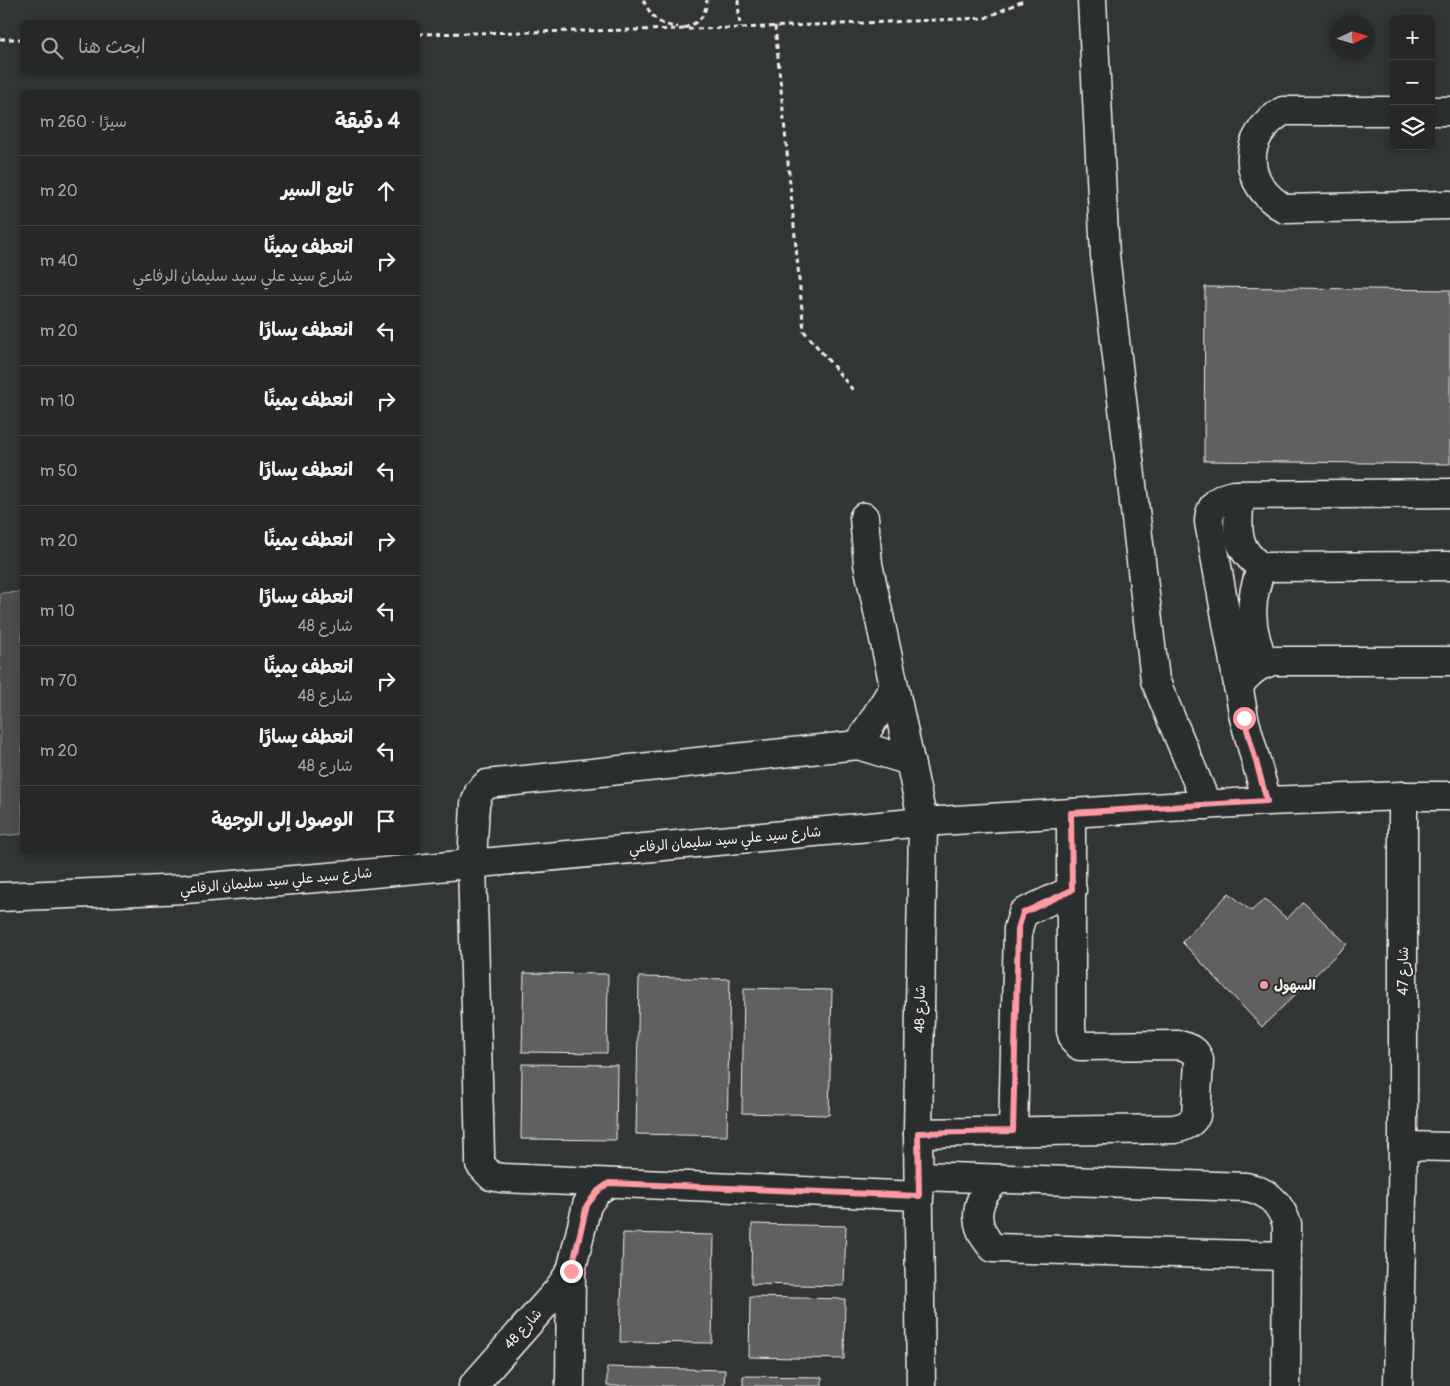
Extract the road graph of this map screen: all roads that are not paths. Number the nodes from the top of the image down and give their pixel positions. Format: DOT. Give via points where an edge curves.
graph roads {
  1 [pos="1092,0"];
  2 [pos="1390,111"];
  3 [pos="1435,111"];
  4 [pos="1450,111"];
  5 [pos="1450,205"];
  6 [pos="1450,493"];
  7 [pos="1240,495"];
  8 [pos="864,517"];
  9 [pos="1450,566"];
  10 [pos="1262,567"];
  11 [pos="1450,661"];
  12 [pos="1264,664"];
  13 [pos="894,687"];
  14 [pos="1238,687"];
  15 [pos="858,745"];
  16 [pos="910,761"];
  17 [pos="1403,796"];
  18 [pos="1450,796"];
  19 [pos="1267,801"];
  20 [pos="1207,805"];
  21 [pos="1071,813"];
  22 [pos="923,822"];
  23 [pos="472,863"];
  24 [pos="1072,890"];
  25 [pos="0,897"];
  26 [pos="1013,1131"];
  27 [pos="918,1133"];
  28 [pos="1403,1146"];
  29 [pos="1450,1146"];
  30 [pos="998,1179"];
  31 [pos="609,1183"];
  32 [pos="919,1186"];
  33 [pos="1288,1256"];
  34 [pos="571,1271"];
  35 [pos="473,1386"];
  36 [pos="570,1386"];
  37 [pos="921,1386"];
  38 [pos="1286,1386"];
  39 [pos="1398,1386"];
  1 -- 20 [label="street" via="1105,255 1155,680"];
  2 -- 5 [label="street" via="1284,111 1262,128 1255,140 1252,167 1256,180 1273,202 1285,209"];
  3 -- 4 [label="street"];
  6 -- 7 [label="street"];
  7 -- 10 [label="street" via="1238,534 1241,544 1249,557"];
  7 -- 14 [label="street" via="1225,496 1217,501 1209,515"];
  8 -- 13 [label="street, شارع 48" via="868,564"];
  9 -- 10 [label="street"];
  10 -- 12 [label="street" via="1252,598 1251,614 1257,648"];
  11 -- 12 [label="street" via="1280,661"];
  12 -- 14 [label="street" via="1254,669"];
  13 -- 15 [label="street"];
  13 -- 16 [label="street, شارع 48"];
  14 -- 19 [label="street"];
  15 -- 16 [label="street"];
  15 -- 23 [label="street" via="487,784 479,792 475,804"];
  16 -- 22 [label="street, شارع 48"];
  17 -- 18 [label="street, شارع سيد علي سيد سليمان الرفاعي"];
  17 -- 19 [label="street, شارع سيد علي سيد سليمان الرفاعي"];
  17 -- 28 [label="street, شارع 47"];
  19 -- 20 [label="street, شارع سيد علي سيد سليمان الرفاعي"];
  20 -- 21 [label="street, شارع سيد علي سيد سليمان الرفاعي"];
  21 -- 22 [label="street, شارع سيد علي سيد سليمان الرفاعي"];
  21 -- 24 [label="street"];
  22 -- 23 [label="street, شارع سيد علي سيد سليمان الرفاعي"];
  22 -- 27 [label="street, شارع 48"];
  23 -- 25 [label="street, شارع سيد علي سيد سليمان الرفاعي" via="185,889"];
  23 -- 31 [label="street" via="480,1164 491,1176"];
  24 -- 26 [label="street" via="1023,913 1018,929"];
  24 -- 26 [label="street" via="1071,1031 1074,1041 1080,1046 1179,1045 1192,1048 1199,1060 1196,1116 1185,1127 1174,1129"];
  26 -- 27 [label="street"];
  27 -- 32 [label="street, شارع 48"];
  28 -- 29 [label="street"];
  28 -- 39 [label="street, شارع 47"];
  30 -- 32 [label="street"];
  30 -- 33 [label="street" via="1258,1189 1268,1194 1283,1212 1287,1224"];
  30 -- 33 [label="street" via="983,1195 978,1206 980,1229 993,1248"];
  31 -- 32 [label="street"];
  31 -- 34 [label="street, شارع 48" via="587,1205"];
  32 -- 37 [label="street, شارع 48"];
  33 -- 38 [label="street"];
  34 -- 35 [label="street, شارع 48"];
  34 -- 36 [label="street, شارع 48"];
}
